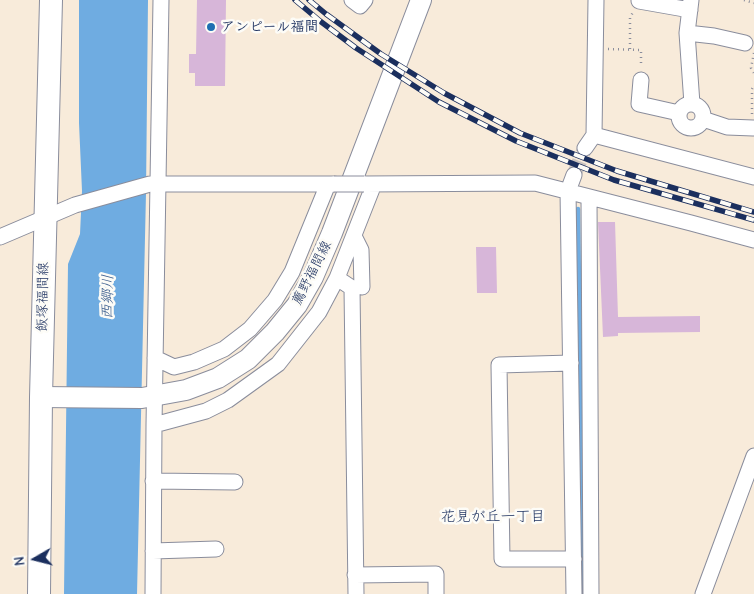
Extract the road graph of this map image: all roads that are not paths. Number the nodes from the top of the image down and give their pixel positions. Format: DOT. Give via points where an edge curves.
graph roads {
  1 [pos="51,0"];
  2 [pos="160,0"];
  3 [pos="352,0"];
  4 [pos="364,0"];
  5 [pos="421,0"];
  6 [pos="596,0"];
  7 [pos="639,1"];
  8 [pos="690,5"];
  9 [pos="687,33"];
  10 [pos="749,47"];
  11 [pos="641,80"];
  12 [pos="692,104"];
  13 [pos="680,113"];
  14 [pos="703,119"];
  15 [pos="753,128"];
  16 [pos="594,135"];
  17 [pos="585,148"];
  18 [pos="574,176"];
  19 [pos="754,177"];
  20 [pos="154,183"];
  21 [pos="331,184"];
  22 [pos="369,184"];
  23 [pos="568,191"];
  24 [pos="588,196"];
  25 [pos="45,218"];
  26 [pos="1,236"];
  27 [pos="354,236"];
  28 [pos="754,240"];
  29 [pos="339,274"];
  30 [pos="362,286"];
  31 [pos="155,358"];
  32 [pos="570,363"];
  33 [pos="49,397"];
  34 [pos="148,398"];
  35 [pos="154,425"];
  36 [pos="754,456"];
  37 [pos="153,481"];
  38 [pos="235,482"];
  39 [pos="216,549"];
  40 [pos="153,551"];
  41 [pos="574,559"];
  42 [pos="361,575"];
  43 [pos="39,594"];
  44 [pos="153,594"];
  45 [pos="356,594"];
  46 [pos="436,594"];
  47 [pos="574,594"];
  48 [pos="591,594"];
  49 [pos="703,594"];
  1 -- 25 [label="main road, 飯塚福間線"];
  2 -- 20 [label="street"];
  3 -- 4 [label="street" via="360,6"];
  5 -- 34 [label="main road, 薦野福間線" via="332,232 313,277 296,305 248,359 218,378 186,390"];
  6 -- 16 [label="street"];
  7 -- 8 [label="street"];
  8 -- 9 [label="street"];
  9 -- 10 [label="street" via="714,36"];
  9 -- 12 [label="street"];
  11 -- 13 [label="street" via="639,104"];
  12 -- 13 [label="street" via="685,105"];
  12 -- 14 [label="street" via="700,107"];
  13 -- 14 [label="street" via="680,122 686,127 699,126"];
  14 -- 15 [label="street" via="727,127"];
  16 -- 17 [label="street"];
  16 -- 19 [label="street"];
  18 -- 23 [label="street"];
  20 -- 21 [label="street"];
  20 -- 25 [label="street" via="75,205"];
  20 -- 31 [label="street"];
  21 -- 22 [label="street, bridge"];
  21 -- 31 [label="street" via="292,272 275,300 250,329 224,349 194,362 174,367"];
  22 -- 23 [label="street" via="535,183"];
  22 -- 27 [label="street"];
  23 -- 24 [label="street"];
  23 -- 32 [label="street"];
  24 -- 28 [label="street"];
  24 -- 48 [label="street"];
  25 -- 26 [label="street"];
  25 -- 33 [label="main road, 飯塚福間線"];
  27 -- 29 [label="street"];
  27 -- 30 [label="street" via="361,250"];
  29 -- 30 [label="street"];
  29 -- 35 [label="street" via="319,312 278,364 228,400 206,411"];
  29 -- 42 [label="street" via="352,288"];
  30 -- 42 [label="street"];
  31 -- 34 [label="street"];
  32 -- 41 [label="street"];
  32 -- 41 [label="street" via="499,365 502,559"];
  33 -- 34 [label="main road, 薦野福間線"];
  33 -- 43 [label="main road, 飯塚福間線"];
  34 -- 35 [label="street"];
  35 -- 37 [label="street"];
  36 -- 49 [label="street"];
  37 -- 38 [label="street"];
  37 -- 40 [label="street"];
  39 -- 40 [label="street"];
  40 -- 44 [label="street"];
  41 -- 47 [label="street"];
  42 -- 45 [label="street"];
  42 -- 46 [label="street" via="436,574"];
}
